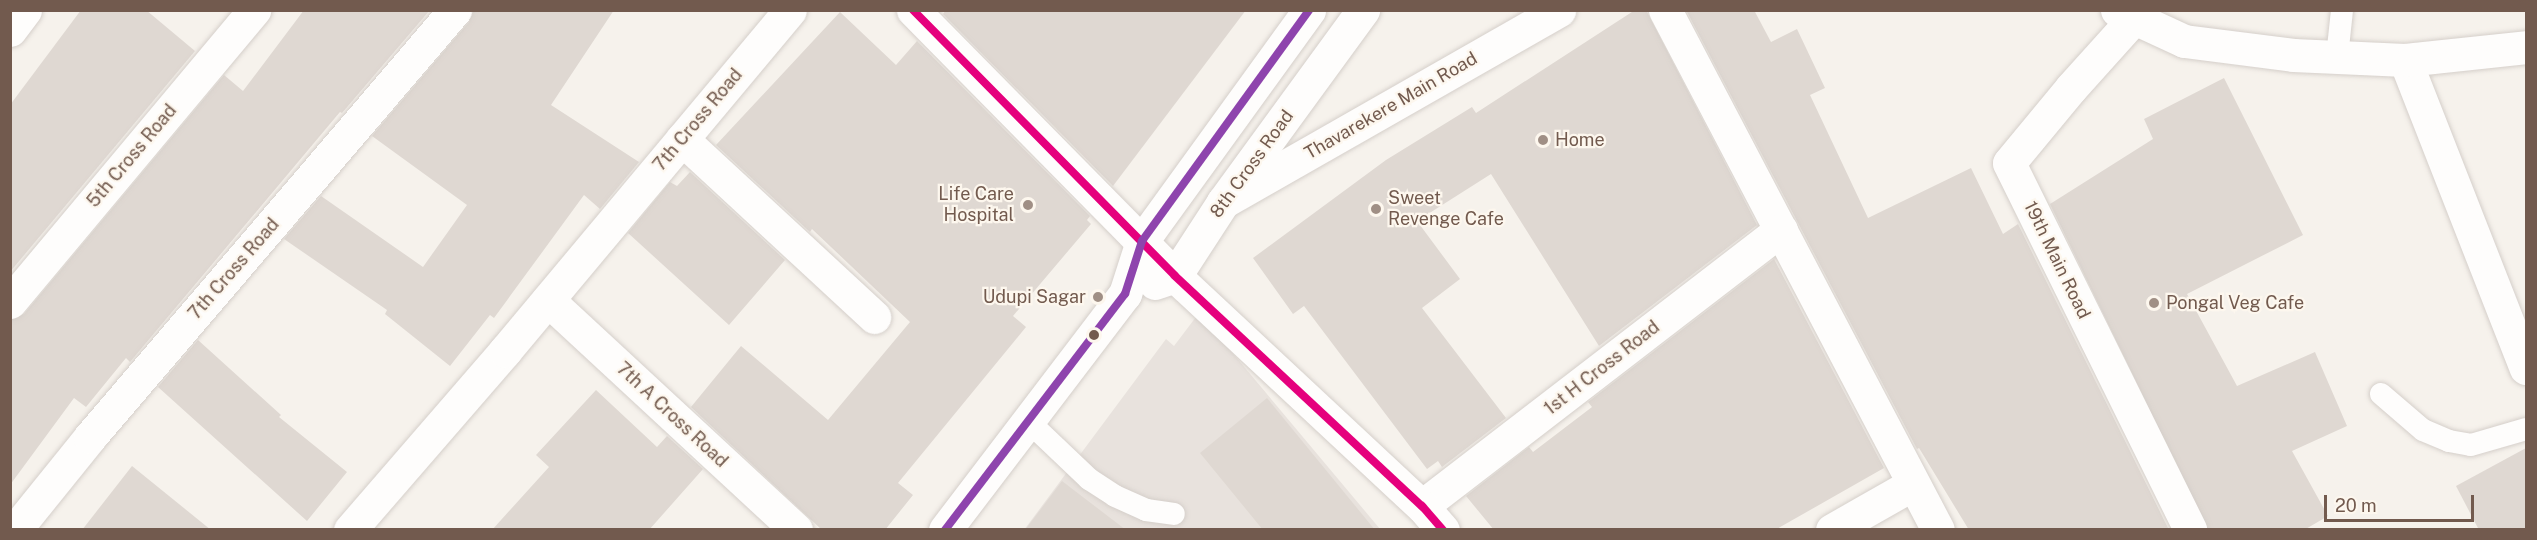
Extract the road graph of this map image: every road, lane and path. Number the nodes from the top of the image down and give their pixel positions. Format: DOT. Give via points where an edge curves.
graph roads {
  1 [pos="25,10"];
  2 [pos="254,10"];
  3 [pos="455,10"];
  4 [pos="790,10"];
  5 [pos="913,10"];
  6 [pos="1310,10"];
  7 [pos="1363,10"];
  8 [pos="1559,10"];
  9 [pos="1665,10"];
  10 [pos="2342,10"];
  11 [pos="2125,14"];
  12 [pos="10,30"];
  13 [pos="2526,47"];
  14 [pos="2337,57"];
  15 [pos="2405,60"];
  16 [pos="682,139"];
  17 [pos="1223,202"];
  18 [pos="1781,230"];
  19 [pos="1142,241"];
  20 [pos="1175,276"];
  21 [pos="1125,294"];
  22 [pos="548,300"];
  23 [pos="10,302"];
  24 [pos="874,317"];
  25 [pos="2526,368"];
  26 [pos="2381,394"];
  27 [pos="1027,420"];
  28 [pos="2526,429"];
  29 [pos="1914,484"];
  30 [pos="1174,514"];
  31 [pos="1433,518"];
  32 [pos="365,524"];
  33 [pos="15,530"];
  34 [pos="796,530"];
  35 [pos="945,530"];
  36 [pos="1832,530"];
  37 [pos="1938,530"];
  38 [pos="2190,530"];
  1 -- 12 [label="street"];
  2 -- 23 [label="street, 5th Cross Road"];
  3 -- 33 [label="street, 7th Cross Road"];
  4 -- 16 [label="street, 7th Cross Road"];
  5 -- 19 [label="street"];
  6 -- 19 [label="street"];
  7 -- 17 [label="street, 8th Cross Road"];
  8 -- 17 [label="street, Thavarekere Main Road"];
  9 -- 18 [label="street"];
  10 -- 14 [label="lane"];
  11 -- 14 [label="street" via="2184,41"];
  11 -- 38 [label="street, 19th Main Road" via="2009,163"];
  13 -- 15 [label="street"];
  14 -- 15 [label="street"];
  15 -- 25 [label="street"];
  16 -- 22 [label="street, 7th Cross Road"];
  16 -- 24 [label="street"];
  17 -- 20 [label="street, 8th Cross Road"];
  18 -- 29 [label="street"];
  18 -- 31 [label="street, 1st H Cross Road"];
  19 -- 20 [label="street"];
  19 -- 21 [label="street"];
  20 -- 21 [label="street"];
  20 -- 31 [label="street"];
  21 -- 27 [label="street"];
  22 -- 32 [label="street, 7th Cross Road"];
  22 -- 34 [label="street, 7th A Cross Road"];
  26 -- 28 [label="lane" via="2423,430 2449,441 2471,445"];
  27 -- 30 [label="lane" via="1089,479 1115,496 1146,510"];
  27 -- 35 [label="street"];
  29 -- 36 [label="street"];
  29 -- 37 [label="street"];
}
